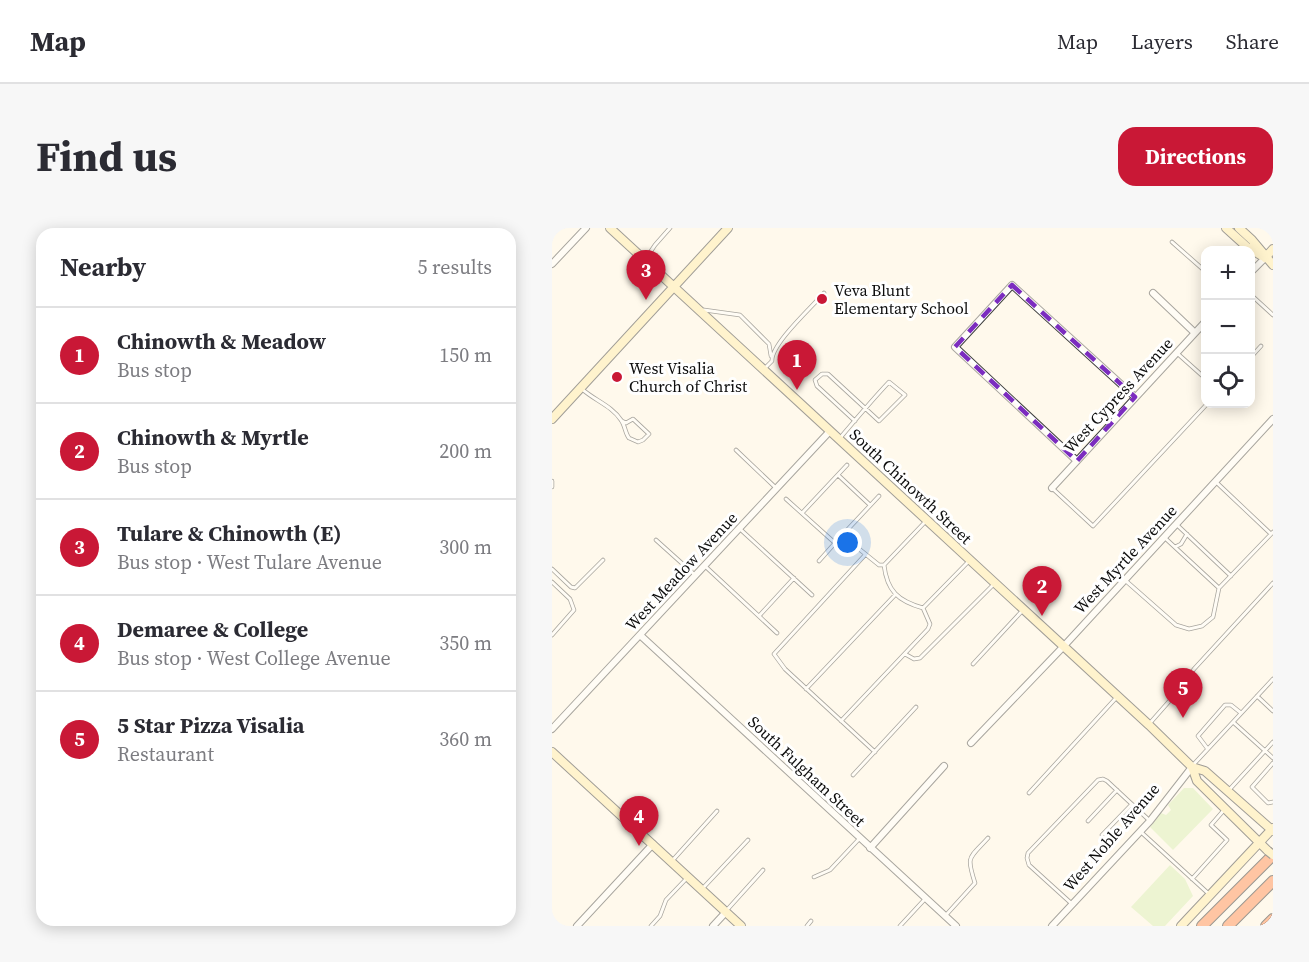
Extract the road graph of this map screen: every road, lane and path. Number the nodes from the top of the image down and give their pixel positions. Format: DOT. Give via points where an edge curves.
graph roads {
  1 [pos="586,228"];
  2 [pos="610,228"];
  3 [pos="670,228"];
  4 [pos="728,228"];
  5 [pos="1226,228"];
  6 [pos="1239,228"];
  7 [pos="1172,242"];
  8 [pos="1273,249"];
  9 [pos="1265,258"];
  10 [pos="645,260"];
  11 [pos="552,264"];
  12 [pos="1273,266"];
  13 [pos="1201,268"];
  14 [pos="1255,269"];
  15 [pos="674,286"];
  16 [pos="824,293"];
  17 [pos="1153,293"];
  18 [pos="1255,298"];
  19 [pos="699,310"];
  20 [pos="1273,315"];
  21 [pos="1201,326"];
  22 [pos="1195,333"];
  23 [pos="1261,346"];
  24 [pos="1177,352"];
  25 [pos="1254,354"];
  26 [pos="771,357"];
  27 [pos="764,370"];
  28 [pos="1201,374"];
  29 [pos="581,388"];
  30 [pos="1135,398"];
  31 [pos="865,408"];
  32 [pos="1202,408"];
  33 [pos="552,419"];
  34 [pos="1273,419"];
  35 [pos="622,421"];
  36 [pos="855,421"];
  37 [pos="830,431"];
  38 [pos="838,439"];
  39 [pos="736,450"];
  40 [pos="1077,461"];
  41 [pos="847,465"];
  42 [pos="838,475"];
  43 [pos="552,481"];
  44 [pos="1215,481"];
  45 [pos="552,487"];
  46 [pos="776,488"];
  47 [pos="1052,488"];
  48 [pos="879,496"];
  49 [pos="786,499"];
  50 [pos="870,505"];
  51 [pos="802,513"];
  52 [pos="926,520"];
  53 [pos="1176,524"];
  54 [pos="739,528"];
  55 [pos="1272,533"];
  56 [pos="1186,534"];
  57 [pos="843,535"];
  58 [pos="1164,537"];
  59 [pos="656,540"];
  60 [pos="835,543"];
  61 [pos="1175,547"];
  62 [pos="865,555"];
  63 [pos="603,560"];
  64 [pos="969,560"];
  65 [pos="819,561"];
  66 [pos="704,565"];
  67 [pos="884,565"];
  68 [pos="552,569"];
  69 [pos="695,576"];
  70 [pos="1231,576"];
  71 [pos="794,578"];
  72 [pos="1125,580"];
  73 [pos="552,582"];
  74 [pos="1273,583"];
  75 [pos="994,584"];
  76 [pos="1220,588"];
  77 [pos="812,595"];
  78 [pos="895,595"];
  79 [pos="922,608"];
  80 [pos="1023,610"];
  81 [pos="759,616"];
  82 [pos="777,633"];
  83 [pos="552,635"];
  84 [pos="640,635"];
  85 [pos="1063,647"];
  86 [pos="905,654"];
  87 [pos="973,664"];
  88 [pos="1273,679"];
  89 [pos="806,689"];
  90 [pos="1117,696"];
  91 [pos="1257,696"];
  92 [pos="916,707"];
  93 [pos="1273,711"];
  94 [pos="1241,713"];
  95 [pos="841,721"];
  96 [pos="1233,722"];
  97 [pos="1149,725"];
  98 [pos="552,729"];
  99 [pos="1273,742"];
  100 [pos="971,743"];
  101 [pos="1207,748"];
  102 [pos="1265,751"];
  103 [pos="552,752"];
  104 [pos="875,752"];
  105 [pos="1273,760"];
  106 [pos="944,765"];
  107 [pos="1192,767"];
  108 [pos="853,775"];
  109 [pos="1117,790"];
  110 [pos="1228,791"];
  111 [pos="1029,793"];
  112 [pos="1273,802"];
  113 [pos="1132,804"];
  114 [pos="1225,809"];
  115 [pos="717,812"];
  116 [pos="1088,821"];
  117 [pos="1150,821"];
  118 [pos="1272,830"];
  119 [pos="1140,831"];
  120 [pos="1102,835"];
  121 [pos="860,838"];
  122 [pos="988,838"];
  123 [pos="748,840"];
  124 [pos="1259,843"];
  125 [pos="653,844"];
  126 [pos="870,848"];
  127 [pos="1271,854"];
  128 [pos="672,861"];
  129 [pos="763,870"];
  130 [pos="688,877"];
  131 [pos="814,877"];
  132 [pos="1192,879"];
  133 [pos="1273,881"];
  134 [pos="702,889"];
  135 [pos="1210,895"];
  136 [pos="925,898"];
  137 [pos="1072,904"];
  138 [pos="726,912"];
  139 [pos="945,916"];
  140 [pos="1273,919"];
  141 [pos="811,921"];
  142 [pos="578,926"];
  143 [pos="651,926"];
  144 [pos="713,926"];
  145 [pos="741,926"];
  146 [pos="807,926"];
  147 [pos="900,926"];
  148 [pos="956,926"];
  149 [pos="1052,926"];
  150 [pos="1181,926"];
  151 [pos="1202,926"];
  152 [pos="1228,926"];
  153 [pos="1266,926"];
  1 -- 11 [label="street"];
  2 -- 10 [label="street, South Chinowth Street"];
  3 -- 10 [label="lane"];
  4 -- 15 [label="street"];
  5 -- 9 [label="street"];
  6 -- 9 [label="street"];
  7 -- 13 [label="lane"];
  8 -- 9 [label="street"];
  9 -- 12 [label="street"];
  9 -- 14 [label="street"];
  10 -- 15 [label="street, South Chinowth Street"];
  15 -- 19 [label="street, South Chinowth Street"];
  15 -- 29 [label="street"];
  16 -- 26 [label="lane"];
  17 -- 22 [label="street"];
  18 -- 20 [label="lane"];
  19 -- 26 [label="lane" via="740,315 769,344"];
  19 -- 27 [label="street, South Chinowth Street"];
  21 -- 22 [label="street, West Cypress Avenue"];
  22 -- 24 [label="street, West Cypress Avenue"];
  23 -- 25 [label="lane"];
  24 -- 28 [label="lane"];
  24 -- 30 [label="street, West Cypress Avenue"];
  26 -- 27 [label="lane"];
  27 -- 37 [label="street, South Chinowth Street"];
  29 -- 33 [label="street"];
  29 -- 35 [label="lane"];
  30 -- 40 [label="street, West Cypress Avenue"];
  30 -- 40 [label="street" via="1012,285 955,347"];
  31 -- 31 [label="lane" via="889,382 905,395 879,421"];
  31 -- 36 [label="lane"];
  31 -- 36 [label="lane" via="828,374 815,380"];
  32 -- 47 [label="lane" via="1093,526"];
  34 -- 44 [label="street, West Myrtle Avenue"];
  35 -- 35 [label="lane" via="626,434 634,441 649,434 633,419"];
  36 -- 38 [label="lane"];
  37 -- 38 [label="street, South Chinowth Street"];
  37 -- 46 [label="street, West Meadow Avenue"];
  38 -- 52 [label="street, South Chinowth Street"];
  39 -- 46 [label="lane"];
  40 -- 47 [label="street, West Cypress Avenue"];
  41 -- 42 [label="lane"];
  42 -- 50 [label="lane"];
  42 -- 51 [label="lane"];
  43 -- 45 [label="lane"];
  44 -- 53 [label="street, West Myrtle Avenue"];
  44 -- 55 [label="lane"];
  46 -- 54 [label="street, West Meadow Avenue"];
  48 -- 50 [label="lane"];
  49 -- 51 [label="lane"];
  50 -- 57 [label="lane"];
  51 -- 60 [label="lane"];
  52 -- 64 [label="street, South Chinowth Street"];
  52 -- 67 [label="lane"];
  53 -- 56 [label="lane"];
  53 -- 58 [label="street, West Myrtle Avenue"];
  54 -- 66 [label="street, West Meadow Avenue"];
  54 -- 71 [label="lane"];
  55 -- 70 [label="lane"];
  56 -- 61 [label="lane"];
  56 -- 70 [label="lane"];
  57 -- 60 [label="lane"];
  57 -- 62 [label="lane"];
  58 -- 61 [label="lane"];
  58 -- 72 [label="street, West Myrtle Avenue"];
  59 -- 69 [label="lane"];
  60 -- 65 [label="lane"];
  61 -- 76 [label="lane"];
  62 -- 67 [label="lane"];
  62 -- 89 [label="lane" via="774,654"];
  63 -- 68 [label="lane" via="575,588"];
  64 -- 75 [label="street, South Chinowth Street"];
  64 -- 79 [label="lane"];
  66 -- 69 [label="street, West Meadow Avenue"];
  66 -- 81 [label="lane"];
  67 -- 78 [label="lane"];
  69 -- 84 [label="street, West Meadow Avenue"];
  70 -- 76 [label="lane"];
  71 -- 77 [label="lane"];
  71 -- 81 [label="lane"];
  72 -- 76 [label="lane" via="1176,625 1189,629 1202,626 1213,617"];
  72 -- 85 [label="street, West Myrtle Avenue"];
  73 -- 83 [label="lane" via="570,599 574,610"];
  74 -- 97 [label="lane"];
  75 -- 80 [label="street, South Chinowth Street"];
  75 -- 86 [label="lane" via="920,658"];
  78 -- 79 [label="lane"];
  78 -- 89 [label="lane"];
  79 -- 86 [label="lane" via="930,624"];
  80 -- 85 [label="street, South Chinowth Street"];
  80 -- 87 [label="lane"];
  81 -- 82 [label="lane"];
  84 -- 98 [label="street, West Meadow Avenue"];
  84 -- 121 [label="street, South Fulgham Street"];
  85 -- 90 [label="street, South Chinowth Street"];
  85 -- 100 [label="street, West Myrtle Avenue"];
  86 -- 95 [label="lane"];
  88 -- 91 [label="lane"];
  89 -- 95 [label="lane"];
  90 -- 97 [label="street, South Chinowth Street"];
  90 -- 111 [label="lane"];
  91 -- 93 [label="lane"];
  91 -- 94 [label="lane"];
  92 -- 104 [label="lane"];
  94 -- 96 [label="lane"];
  94 -- 101 [label="lane" via="1226,705 1198,736"];
  95 -- 104 [label="lane"];
  96 -- 101 [label="lane"];
  96 -- 102 [label="lane"];
  97 -- 107 [label="street, South Chinowth Street"];
  99 -- 102 [label="lane"];
  101 -- 107 [label="lane"];
  102 -- 105 [label="lane"];
  102 -- 110 [label="lane"];
  103 -- 125 [label="street"];
  104 -- 108 [label="lane"];
  105 -- 112 [label="lane" via="1251,787"];
  106 -- 126 [label="street"];
  107 -- 110 [label="street, South Chinowth Street" via="1205,771"];
  107 -- 114 [label="street, South Chinowth Street" via="1197,781"];
  107 -- 117 [label="street, West Noble Avenue"];
  109 -- 113 [label="lane"];
  109 -- 116 [label="lane"];
  109 -- 137 [label="lane" via="1107,781 1098,780 1028,853 1029,865"];
  110 -- 118 [label="street, South Chinowth Street"];
  113 -- 117 [label="lane"];
  113 -- 120 [label="lane"];
  114 -- 124 [label="street, South Chinowth Street"];
  114 -- 132 [label="lane" via="1211,825 1227,840"];
  115 -- 128 [label="lane"];
  117 -- 119 [label="street, West Noble Avenue"];
  118 -- 124 [label="street"];
  119 -- 132 [label="lane"];
  119 -- 137 [label="street, West Noble Avenue"];
  121 -- 126 [label="street, South Fulgham Street"];
  121 -- 131 [label="lane" via="830,870"];
  122 -- 139 [label="lane" via="969,858 975,884"];
  123 -- 134 [label="lane"];
  124 -- 127 [label="street, South Chinowth Street"];
  124 -- 135 [label="street"];
  125 -- 128 [label="street"];
  125 -- 142 [label="street"];
  126 -- 136 [label="street, South Fulgham Street"];
  127 -- 151 [label="highway"];
  128 -- 130 [label="street"];
  129 -- 138 [label="lane"];
  130 -- 134 [label="street"];
  130 -- 143 [label="lane" via="666,900"];
  132 -- 135 [label="lane"];
  133 -- 152 [label="highway"];
  134 -- 138 [label="street"];
  135 -- 150 [label="street"];
  136 -- 139 [label="street, South Fulgham Street"];
  136 -- 147 [label="lane"];
  137 -- 149 [label="street, West Noble Avenue"];
  138 -- 144 [label="street"];
  138 -- 145 [label="street"];
  139 -- 148 [label="street, South Fulgham Street"];
  140 -- 153 [label="highway"];
  141 -- 146 [label="lane"];
}
